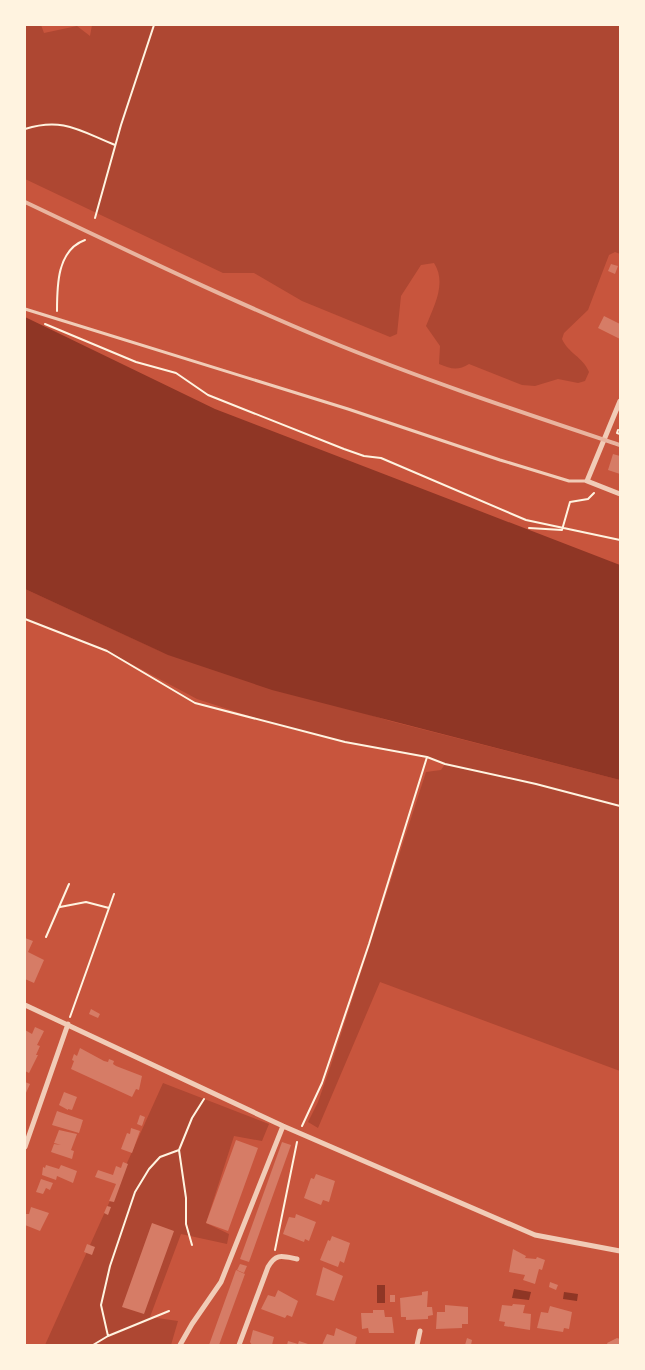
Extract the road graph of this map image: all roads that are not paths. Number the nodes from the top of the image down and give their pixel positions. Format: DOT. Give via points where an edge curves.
graph roads {
  1 [pos="25,309"];
  2 [pos="620,402"];
  3 [pos="618,412"];
  4 [pos="587,481"];
  5 [pos="620,494"];
  6 [pos="25,1005"];
  7 [pos="68,1024"];
  8 [pos="283,1126"];
  9 [pos="25,1147"];
  10 [pos="620,1251"];
  11 [pos="297,1259"];
  12 [pos="420,1331"];
  13 [pos="180,1345"];
  14 [pos="239,1345"];
  15 [pos="417,1345"];
  1 -- 4 [label="lane" via="348,409 500,460 569,481"];
  2 -- 3 [label="street"];
  3 -- 4 [label="street"];
  4 -- 5 [label="street"];
  6 -- 7 [label="street"];
  7 -- 8 [label="street"];
  7 -- 9 [label="street"];
  8 -- 10 [label="street" via="535,1235"];
  8 -- 13 [label="street" via="221,1282"];
  11 -- 14 [label="street" via="280,1255 274,1258"];
  12 -- 15 [label="street"];
}
